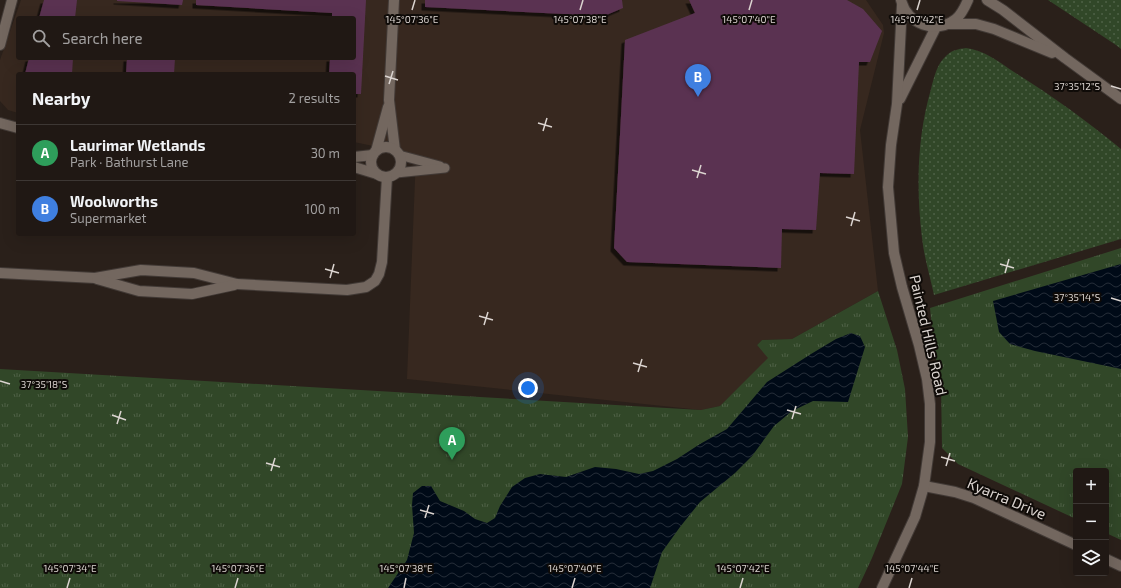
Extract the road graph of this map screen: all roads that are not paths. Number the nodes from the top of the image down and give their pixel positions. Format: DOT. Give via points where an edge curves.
graph roads {
  1 [pos="12,0"];
  2 [pos="394,0"];
  3 [pos="968,0"];
  4 [pos="987,0"];
  5 [pos="902,2"];
  6 [pos="948,24"];
  7 [pos="936,27"];
  8 [pos="0,45"];
  9 [pos="1065,58"];
  10 [pos="1121,99"];
  11 [pos="389,100"];
  12 [pos="897,104"];
  13 [pos="0,123"];
  14 [pos="16,127"];
  15 [pos="375,153"];
  16 [pos="397,153"];
  17 [pos="356,156"];
  18 [pos="356,167"];
  19 [pos="387,175"];
  20 [pos="0,273"];
  21 [pos="96,278"];
  22 [pos="237,284"];
  23 [pos="924,486"];
  24 [pos="1073,544"];
  25 [pos="1109,560"];
  26 [pos="1121,566"];
  27 [pos="882,588"];
  1 -- 8 [label="street"];
  2 -- 11 [label="street"];
  3 -- 6 [label="street" via="964,10"];
  4 -- 9 [label="street"];
  5 -- 7 [label="street" via="908,14 916,21 925,26"];
  5 -- 12 [label="street, Painted Hills Road"];
  6 -- 7 [label="street"];
  6 -- 9 [label="street" via="976,24 988,27"];
  7 -- 12 [label="street, Painted Hills Road"];
  9 -- 10 [label="street"];
  11 -- 15 [label="street"];
  11 -- 16 [label="street"];
  12 -- 23 [label="street, Painted Hills Road" via="888,187 894,253 927,379 930,442"];
  13 -- 14 [label="street"];
  15 -- 16 [label="street" via="386,147"];
  15 -- 17 [label="street"];
  15 -- 19 [label="street" via="372,165"];
  16 -- 19 [label="street" via="400,169"];
  16 -- 19 [label="lane" via="445,168"];
  18 -- 19 [label="street"];
  19 -- 22 [label="street" via="382,262 375,281 366,287 347,290"];
  20 -- 21 [label="street"];
  21 -- 22 [label="street" via="141,270 194,273"];
  21 -- 22 [label="street" via="139,291 192,294"];
  23 -- 24 [label="street, Kyarra Drive" via="974,498"];
  23 -- 27 [label="street, Painted Hills Road" via="915,517"];
  25 -- 26 [label="street"];
}
